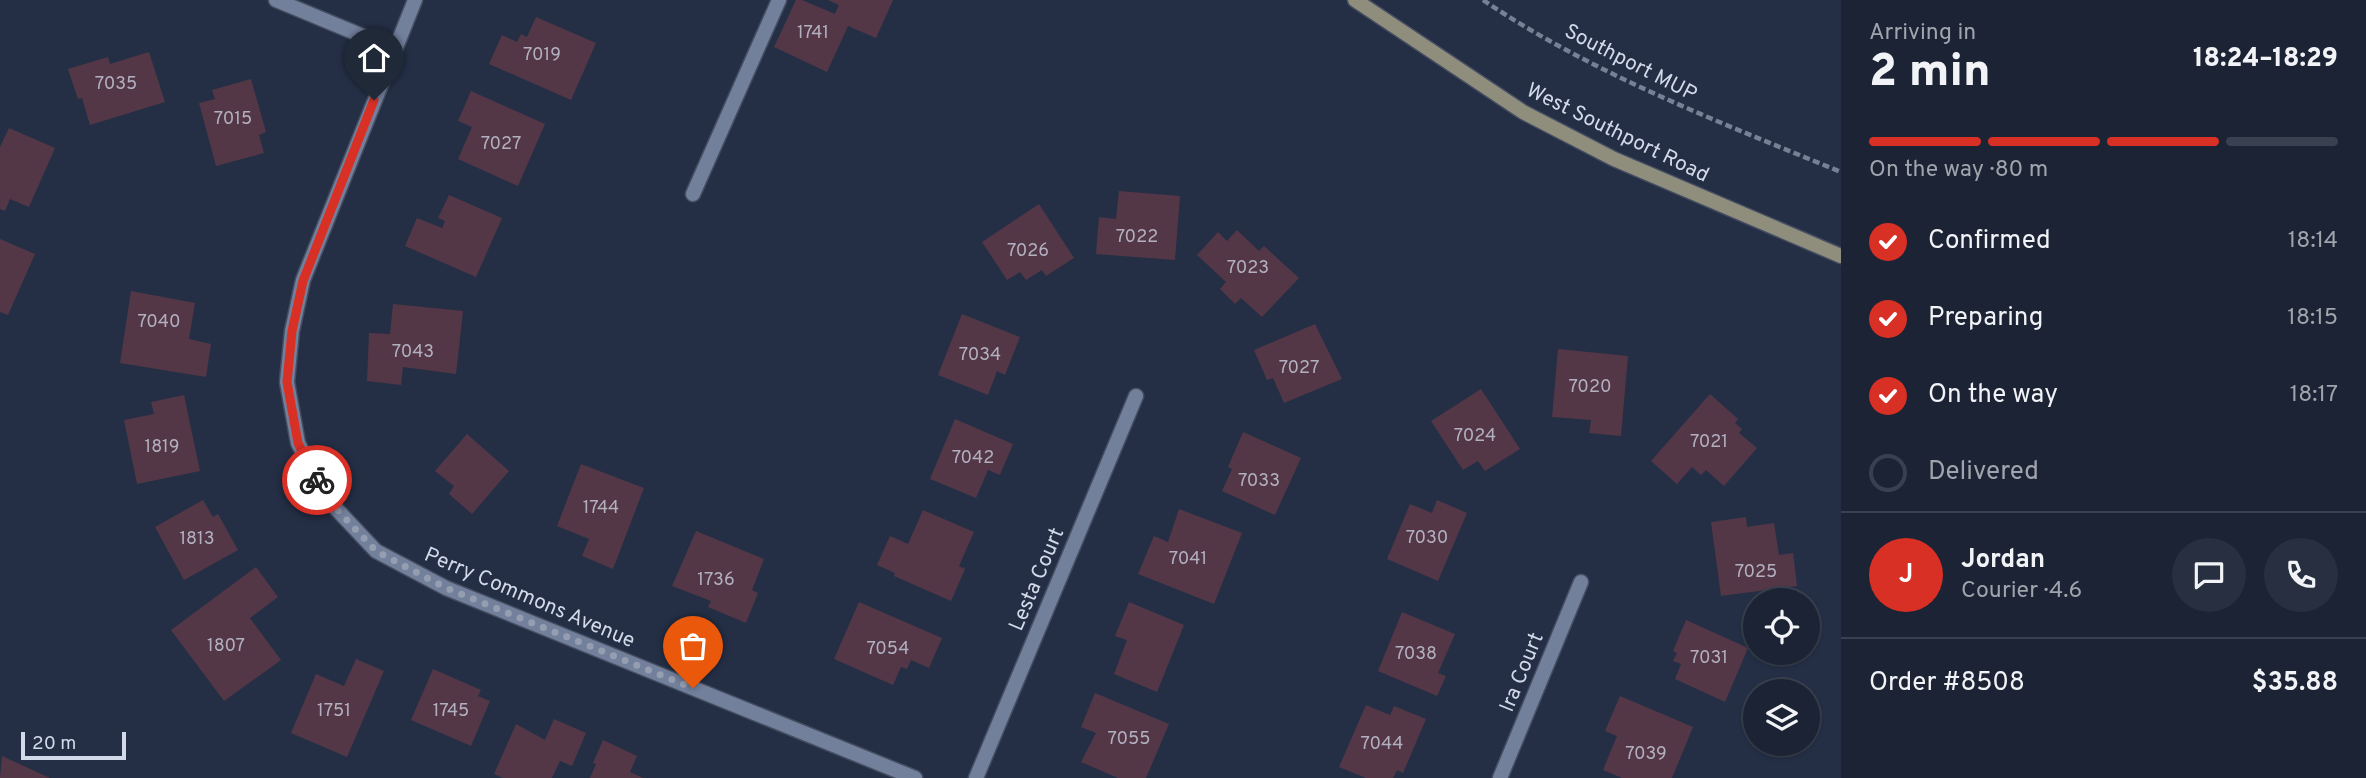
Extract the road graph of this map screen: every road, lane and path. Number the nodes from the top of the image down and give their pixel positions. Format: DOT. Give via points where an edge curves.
graph roads {
  1 [pos="276,0"];
  2 [pos="415,0"];
  3 [pos="779,0"];
  4 [pos="1355,0"];
  5 [pos="1483,0"];
  6 [pos="394,49"];
  7 [pos="1841,172"];
  8 [pos="693,194"];
  9 [pos="1841,256"];
  10 [pos="1136,396"];
  11 [pos="1581,582"];
  12 [pos="915,778"];
  13 [pos="976,778"];
  14 [pos="1500,778"];
  1 -- 6 [label="street"];
  2 -- 6 [label="street, Perry Commons Avenue"];
  3 -- 8 [label="street"];
  4 -- 9 [label="main road, West Southport Road" via="1523,112 1614,159"];
  5 -- 7 [label="path, Southport MUP" via="1584,58 1690,109"];
  6 -- 12 [label="street, Perry Commons Avenue" via="303,281 292,331 287,382 298,443 326,498 376,551 446,588"];
  10 -- 13 [label="street, Lesta Court"];
  11 -- 14 [label="street, Ira Court"];
}
